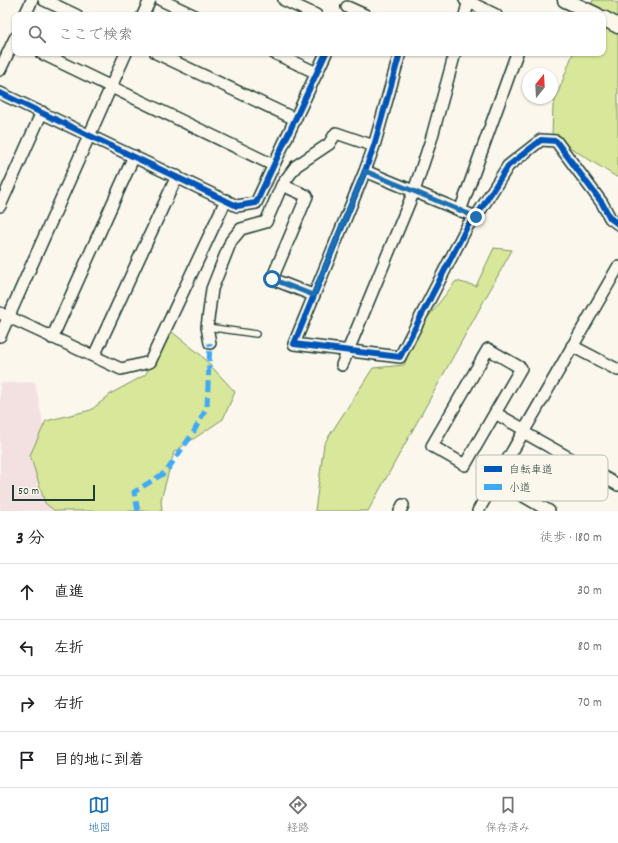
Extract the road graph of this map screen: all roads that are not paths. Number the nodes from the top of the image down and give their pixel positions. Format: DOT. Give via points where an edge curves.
graph roads {
  1 [pos="32,0"];
  2 [pos="44,0"];
  3 [pos="150,0"];
  4 [pos="161,0"];
  5 [pos="284,0"];
  6 [pos="565,0"];
  7 [pos="467,1"];
  8 [pos="347,7"];
  9 [pos="26,12"];
  10 [pos="70,12"];
  11 [pos="144,12"];
  12 [pos="187,12"];
  13 [pos="310,12"];
  14 [pos="358,12"];
  15 [pos="465,12"];
  16 [pos="490,12"];
  17 [pos="591,12"];
  18 [pos="606,20"];
  19 [pos="618,26"];
  20 [pos="12,45"];
  21 [pos="47,56"];
  22 [pos="125,56"];
  23 [pos="162,56"];
  24 [pos="280,56"];
  25 [pos="325,56"];
  26 [pos="399,56"];
  27 [pos="454,56"];
  28 [pos="516,56"];
  29 [pos="0,70"];
  30 [pos="317,73"];
  31 [pos="110,87"];
  32 [pos="0,93"];
  33 [pos="42,112"];
  34 [pos="295,119"];
  35 [pos="89,135"];
  36 [pos="374,146"];
  37 [pos="134,156"];
  38 [pos="273,165"];
  39 [pos="365,171"];
  40 [pos="178,176"];
  41 [pos="282,185"];
  42 [pos="414,191"];
  43 [pos="226,200"];
  44 [pos="0,206"];
  45 [pos="460,211"];
  46 [pos="476,217"];
  47 [pos="618,224"];
  48 [pos="618,267"];
  49 [pos="313,295"];
  50 [pos="4,315"];
  51 [pos="207,327"];
  52 [pos="256,334"];
  53 [pos="0,336"];
  54 [pos="52,338"];
  55 [pos="210,343"];
  56 [pos="572,346"];
  57 [pos="347,350"];
  58 [pos="94,356"];
  59 [pos="342,365"];
  60 [pos="618,370"];
  61 [pos="495,413"];
  62 [pos="524,431"];
  63 [pos="510,455"];
  64 [pos="566,455"];
  65 [pos="608,479"];
  66 [pos="618,485"];
  67 [pos="484,501"];
  68 [pos="532,501"];
  69 [pos="478,511"];
  70 [pos="549,511"];
  1 -- 9 [label="street"];
  2 -- 10 [label="street"];
  3 -- 11 [label="street"];
  4 -- 12 [label="street"];
  5 -- 13 [label="street"];
  6 -- 17 [label="street"];
  7 -- 15 [label="street"];
  7 -- 16 [label="street"];
  8 -- 14 [label="street"];
  18 -- 19 [label="street"];
  20 -- 29 [label="street"];
  21 -- 31 [label="street"];
  22 -- 31 [label="street"];
  23 -- 34 [label="street"];
  24 -- 30 [label="street"];
  25 -- 30 [label="street"];
  26 -- 36 [label="street"];
  27 -- 42 [label="street" via="432,140"];
  28 -- 45 [label="street"];
  30 -- 34 [label="street"];
  31 -- 35 [label="street"];
  31 -- 38 [label="street"];
  32 -- 33 [label="street"];
  33 -- 35 [label="street"];
  33 -- 44 [label="street"];
  34 -- 38 [label="street"];
  35 -- 37 [label="street"];
  35 -- 50 [label="street"];
  36 -- 39 [label="street"];
  36 -- 41 [label="street" via="336,132 329,144 296,166"];
  37 -- 40 [label="street"];
  37 -- 54 [label="street"];
  38 -- 43 [label="street" via="256,203 238,206"];
  39 -- 42 [label="street"];
  39 -- 49 [label="street"];
  40 -- 43 [label="street"];
  40 -- 58 [label="street"];
  41 -- 49 [label="street" via="307,196 272,279"];
  41 -- 51 [label="street" via="266,222 241,229 231,240 212,289"];
  42 -- 45 [label="street"];
  42 -- 57 [label="street"];
  43 -- 58 [label="street" via="150,362 121,369"];
  45 -- 46 [label="street"];
  46 -- 47 [label="street" via="508,166 541,140 556,140 610,218"];
  46 -- 57 [label="street" via="468,225 400,357"];
  48 -- 56 [label="street"];
  49 -- 57 [label="street" via="294,344"];
  50 -- 53 [label="street"];
  50 -- 54 [label="street"];
  51 -- 52 [label="lane"];
  51 -- 55 [label="street"];
  54 -- 58 [label="street"];
  56 -- 60 [label="street"];
  56 -- 62 [label="street"];
  57 -- 59 [label="street"];
  61 -- 61 [label="street" via="465,465 432,446 488,349 521,368"];
  61 -- 62 [label="street"];
  62 -- 63 [label="street"];
  62 -- 64 [label="street"];
  65 -- 66 [label="street"];
  67 -- 69 [label="street"];
  68 -- 70 [label="street"];
}
